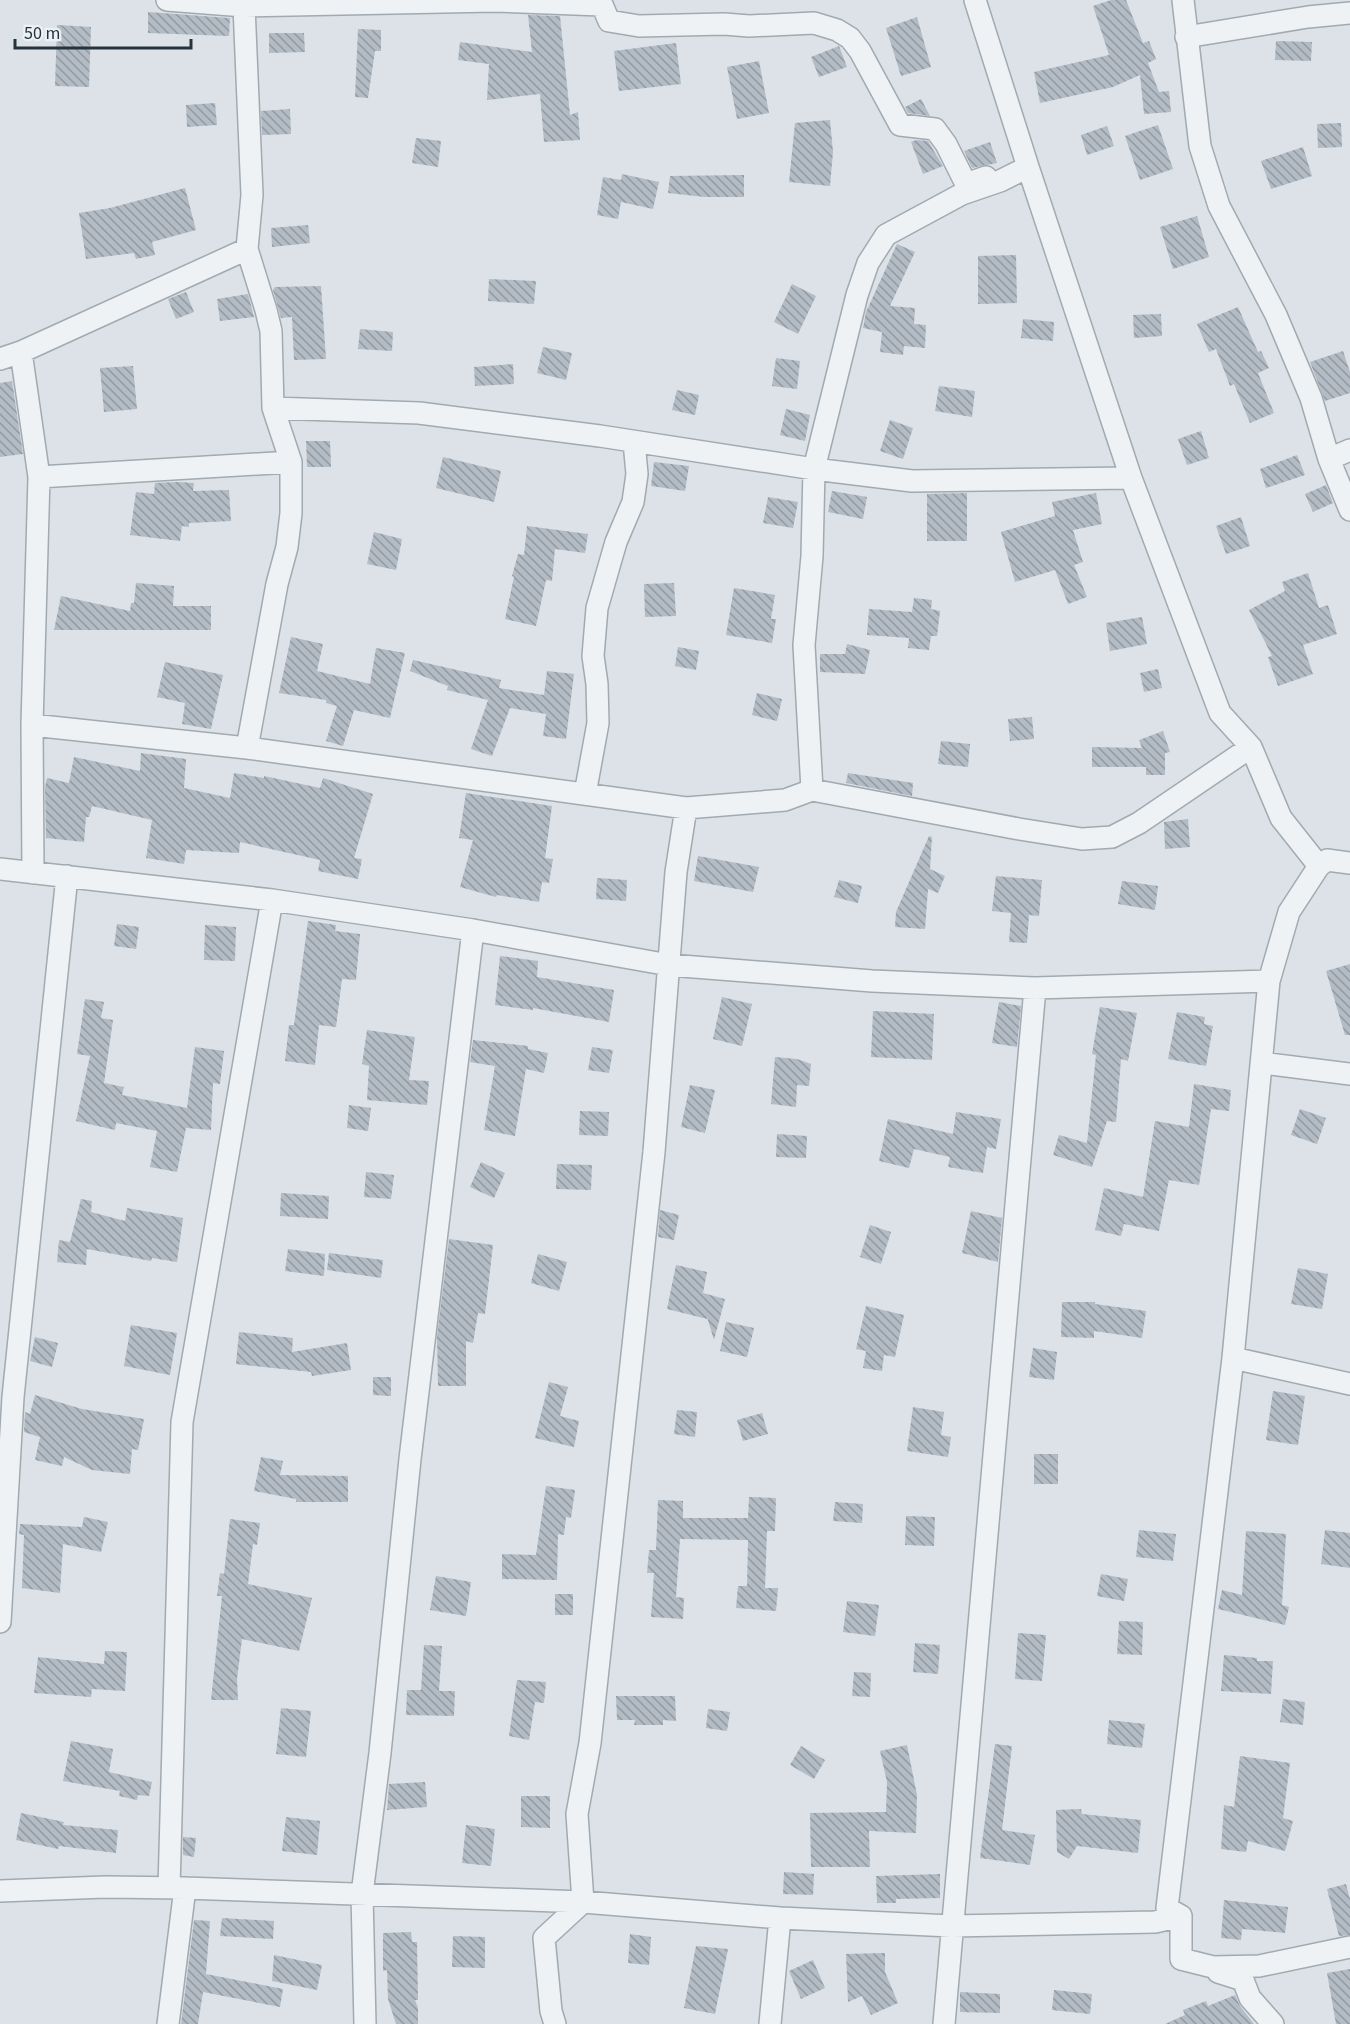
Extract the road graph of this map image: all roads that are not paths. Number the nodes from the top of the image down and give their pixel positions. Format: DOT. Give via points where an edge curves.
graph roads {
  1 [pos="167,0"];
  2 [pos="975,0"];
  3 [pos="1182,0"];
  4 [pos="600,2"];
  5 [pos="244,6"];
  6 [pos="1350,13"];
  7 [pos="1186,37"];
  8 [pos="1028,167"];
  9 [pos="1000,181"];
  10 [pos="247,249"];
  11 [pos="21,351"];
  12 [pos="0,359"];
  13 [pos="273,408"];
  14 [pos="634,442"];
  15 [pos="1350,450"];
  16 [pos="1329,459"];
  17 [pos="291,462"];
  18 [pos="814,469"];
  19 [pos="39,477"];
  20 [pos="1131,478"];
  21 [pos="1350,510"];
  22 [pos="32,725"];
  23 [pos="1251,747"];
  24 [pos="247,748"];
  25 [pos="812,790"];
  26 [pos="585,794"];
  27 [pos="686,808"];
  28 [pos="1350,863"];
  29 [pos="1319,866"];
  30 [pos="0,869"];
  31 [pos="33,873"];
  32 [pos="67,876"];
  33 [pos="272,900"];
  34 [pos="473,930"];
  35 [pos="669,964"];
  36 [pos="1269,981"];
  37 [pos="1035,988"];
  38 [pos="1262,1063"];
  39 [pos="1350,1074"];
  40 [pos="1233,1358"];
  41 [pos="1350,1384"];
  42 [pos="0,1622"];
  43 [pos="177,1888"];
  44 [pos="0,1891"];
  45 [pos="362,1894"];
  46 [pos="583,1902"];
  47 [pos="1181,1916"];
  48 [pos="780,1918"];
  49 [pos="951,1926"];
  50 [pos="1350,1947"];
  51 [pos="1181,1959"];
  52 [pos="168,2024"];
  53 [pos="365,2024"];
  54 [pos="555,2024"];
  55 [pos="770,2024"];
  56 [pos="944,2024"];
  57 [pos="1273,2024"];
  1 -- 5 [label="street"];
  2 -- 8 [label="street"];
  3 -- 7 [label="street"];
  4 -- 5 [label="street"];
  4 -- 9 [label="street" via="609,21 639,26 814,23 837,30 860,51 900,125 935,129 966,184 987,177"];
  5 -- 10 [label="street" via="252,195"];
  6 -- 7 [label="street"];
  7 -- 16 [label="street" via="1200,147 1219,206 1276,315 1311,398"];
  8 -- 9 [label="street"];
  8 -- 20 [label="street"];
  9 -- 18 [label="street" via="962,194 886,235 868,263 857,295"];
  10 -- 11 [label="street"];
  10 -- 13 [label="street" via="271,331"];
  11 -- 12 [label="street"];
  11 -- 19 [label="street"];
  13 -- 14 [label="street" via="419,413"];
  13 -- 17 [label="street"];
  14 -- 18 [label="street"];
  14 -- 26 [label="street" via="637,474 633,502 616,542 597,608 593,656 598,723"];
  15 -- 16 [label="street"];
  16 -- 21 [label="street"];
  17 -- 19 [label="street"];
  17 -- 24 [label="street" via="287,547"];
  18 -- 20 [label="street" via="912,481"];
  18 -- 25 [label="street" via="804,645"];
  19 -- 22 [label="street"];
  20 -- 23 [label="street" via="1220,713"];
  22 -- 24 [label="street"];
  22 -- 31 [label="street"];
  23 -- 25 [label="street" via="1112,837 1082,838 1019,830"];
  23 -- 29 [label="street" via="1281,818"];
  24 -- 26 [label="street"];
  25 -- 27 [label="street" via="785,800"];
  26 -- 27 [label="street"];
  27 -- 35 [label="street" via="676,872"];
  28 -- 29 [label="street" via="1327,860"];
  29 -- 36 [label="street" via="1289,912"];
  30 -- 31 [label="street"];
  31 -- 32 [label="street"];
  32 -- 33 [label="street"];
  32 -- 42 [label="street" via="13,1397"];
  33 -- 34 [label="street"];
  33 -- 43 [label="street" via="182,1422"];
  34 -- 35 [label="street"];
  34 -- 45 [label="street"];
  35 -- 37 [label="street" via="872,981"];
  35 -- 46 [label="street" via="652,1164 590,1743 578,1814"];
  36 -- 37 [label="street"];
  36 -- 38 [label="street"];
  37 -- 49 [label="street"];
  38 -- 39 [label="street"];
  38 -- 40 [label="street"];
  40 -- 41 [label="street"];
  40 -- 47 [label="street" via="1167,1908"];
  43 -- 44 [label="street"];
  43 -- 45 [label="street"];
  43 -- 52 [label="street"];
  45 -- 46 [label="street"];
  45 -- 53 [label="street"];
  46 -- 48 [label="street"];
  46 -- 54 [label="street" via="544,1938"];
  47 -- 49 [label="street" via="1155,1922"];
  47 -- 51 [label="street"];
  48 -- 49 [label="street"];
  48 -- 55 [label="street"];
  49 -- 56 [label="street"];
  50 -- 51 [label="street" via="1259,1966 1213,1967"];
  51 -- 57 [label="street" via="1243,1980 1250,1998"];
}
